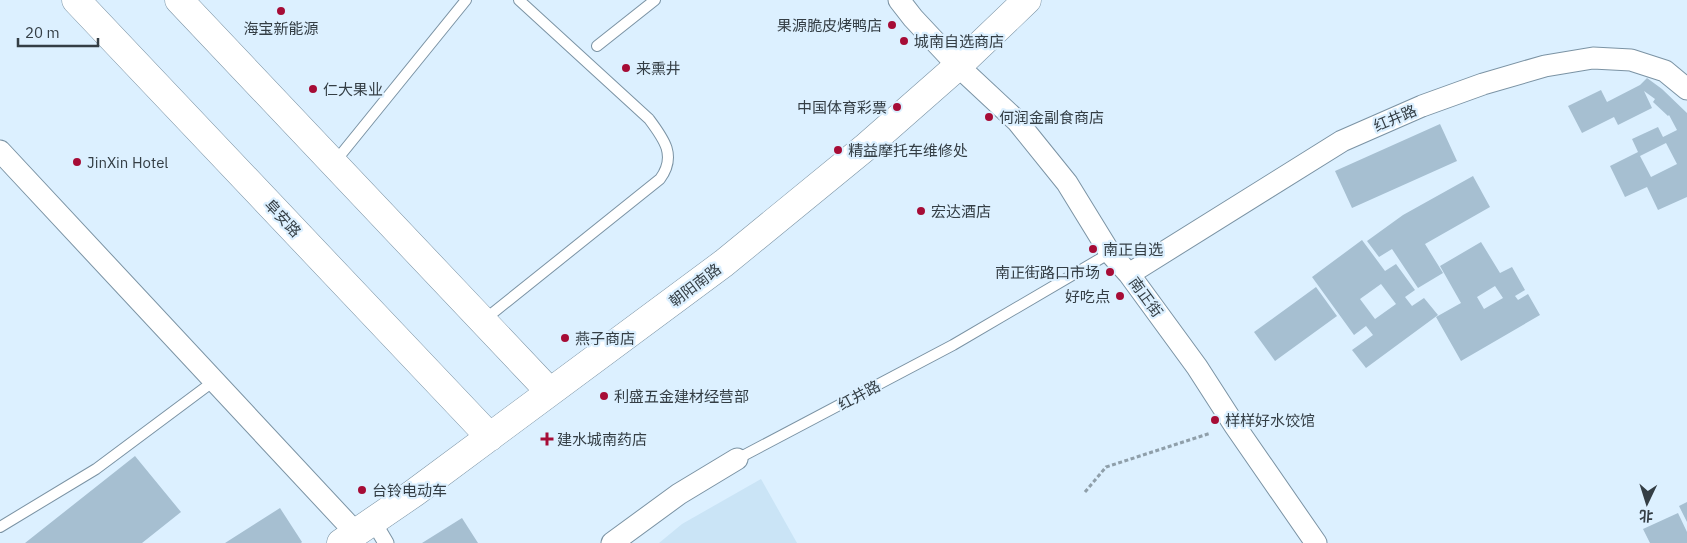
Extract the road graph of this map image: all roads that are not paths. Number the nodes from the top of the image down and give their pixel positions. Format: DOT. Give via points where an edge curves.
graph roads {
  1 [pos="76,0"];
  2 [pos="179,0"];
  3 [pos="466,0"];
  4 [pos="519,0"];
  5 [pos="655,0"];
  6 [pos="899,0"];
  7 [pos="1027,0"];
  8 [pos="598,46"];
  9 [pos="958,66"];
  10 [pos="1687,89"];
  11 [pos="0,151"];
  12 [pos="334,163"];
  13 [pos="1110,253"];
  14 [pos="1129,274"];
  15 [pos="483,321"];
  16 [pos="214,381"];
  17 [pos="550,392"];
  18 [pos="490,437"];
  19 [pos="737,458"];
  20 [pos="0,527"];
  21 [pos="364,535"];
  22 [pos="612,543"];
  23 [pos="1316,543"];
  1 -- 18 [label="main road, 阜安路"];
  2 -- 12 [label="main road"];
  3 -- 12 [label="lane"];
  4 -- 15 [label="lane" via="649,119 663,138 668,160 660,180"];
  5 -- 8 [label="lane"];
  6 -- 9 [label="street, 南正街"];
  7 -- 9 [label="main road, 朝阳南路"];
  9 -- 13 [label="street, 南正街" via="1017,122 1067,183"];
  9 -- 17 [label="main road, 朝阳南路" via="867,146 724,263"];
  10 -- 14 [label="street, 红井路" via="1665,71 1631,60 1593,58 1545,66 1483,84 1342,141"];
  11 -- 16 [label="street"];
  12 -- 15 [label="main road"];
  13 -- 14 [label="street, 南正街"];
  13 -- 19 [label="lane, 红井路" via="953,345"];
  14 -- 23 [label="street, 南正街" via="1197,367"];
  15 -- 17 [label="main road"];
  16 -- 20 [label="lane" via="96,469"];
  16 -- 21 [label="street"];
  17 -- 18 [label="main road, 朝阳南路"];
  18 -- 21 [label="main road, 朝阳南路"];
  19 -- 22 [label="street, 红井路" via="679,494"];
}
